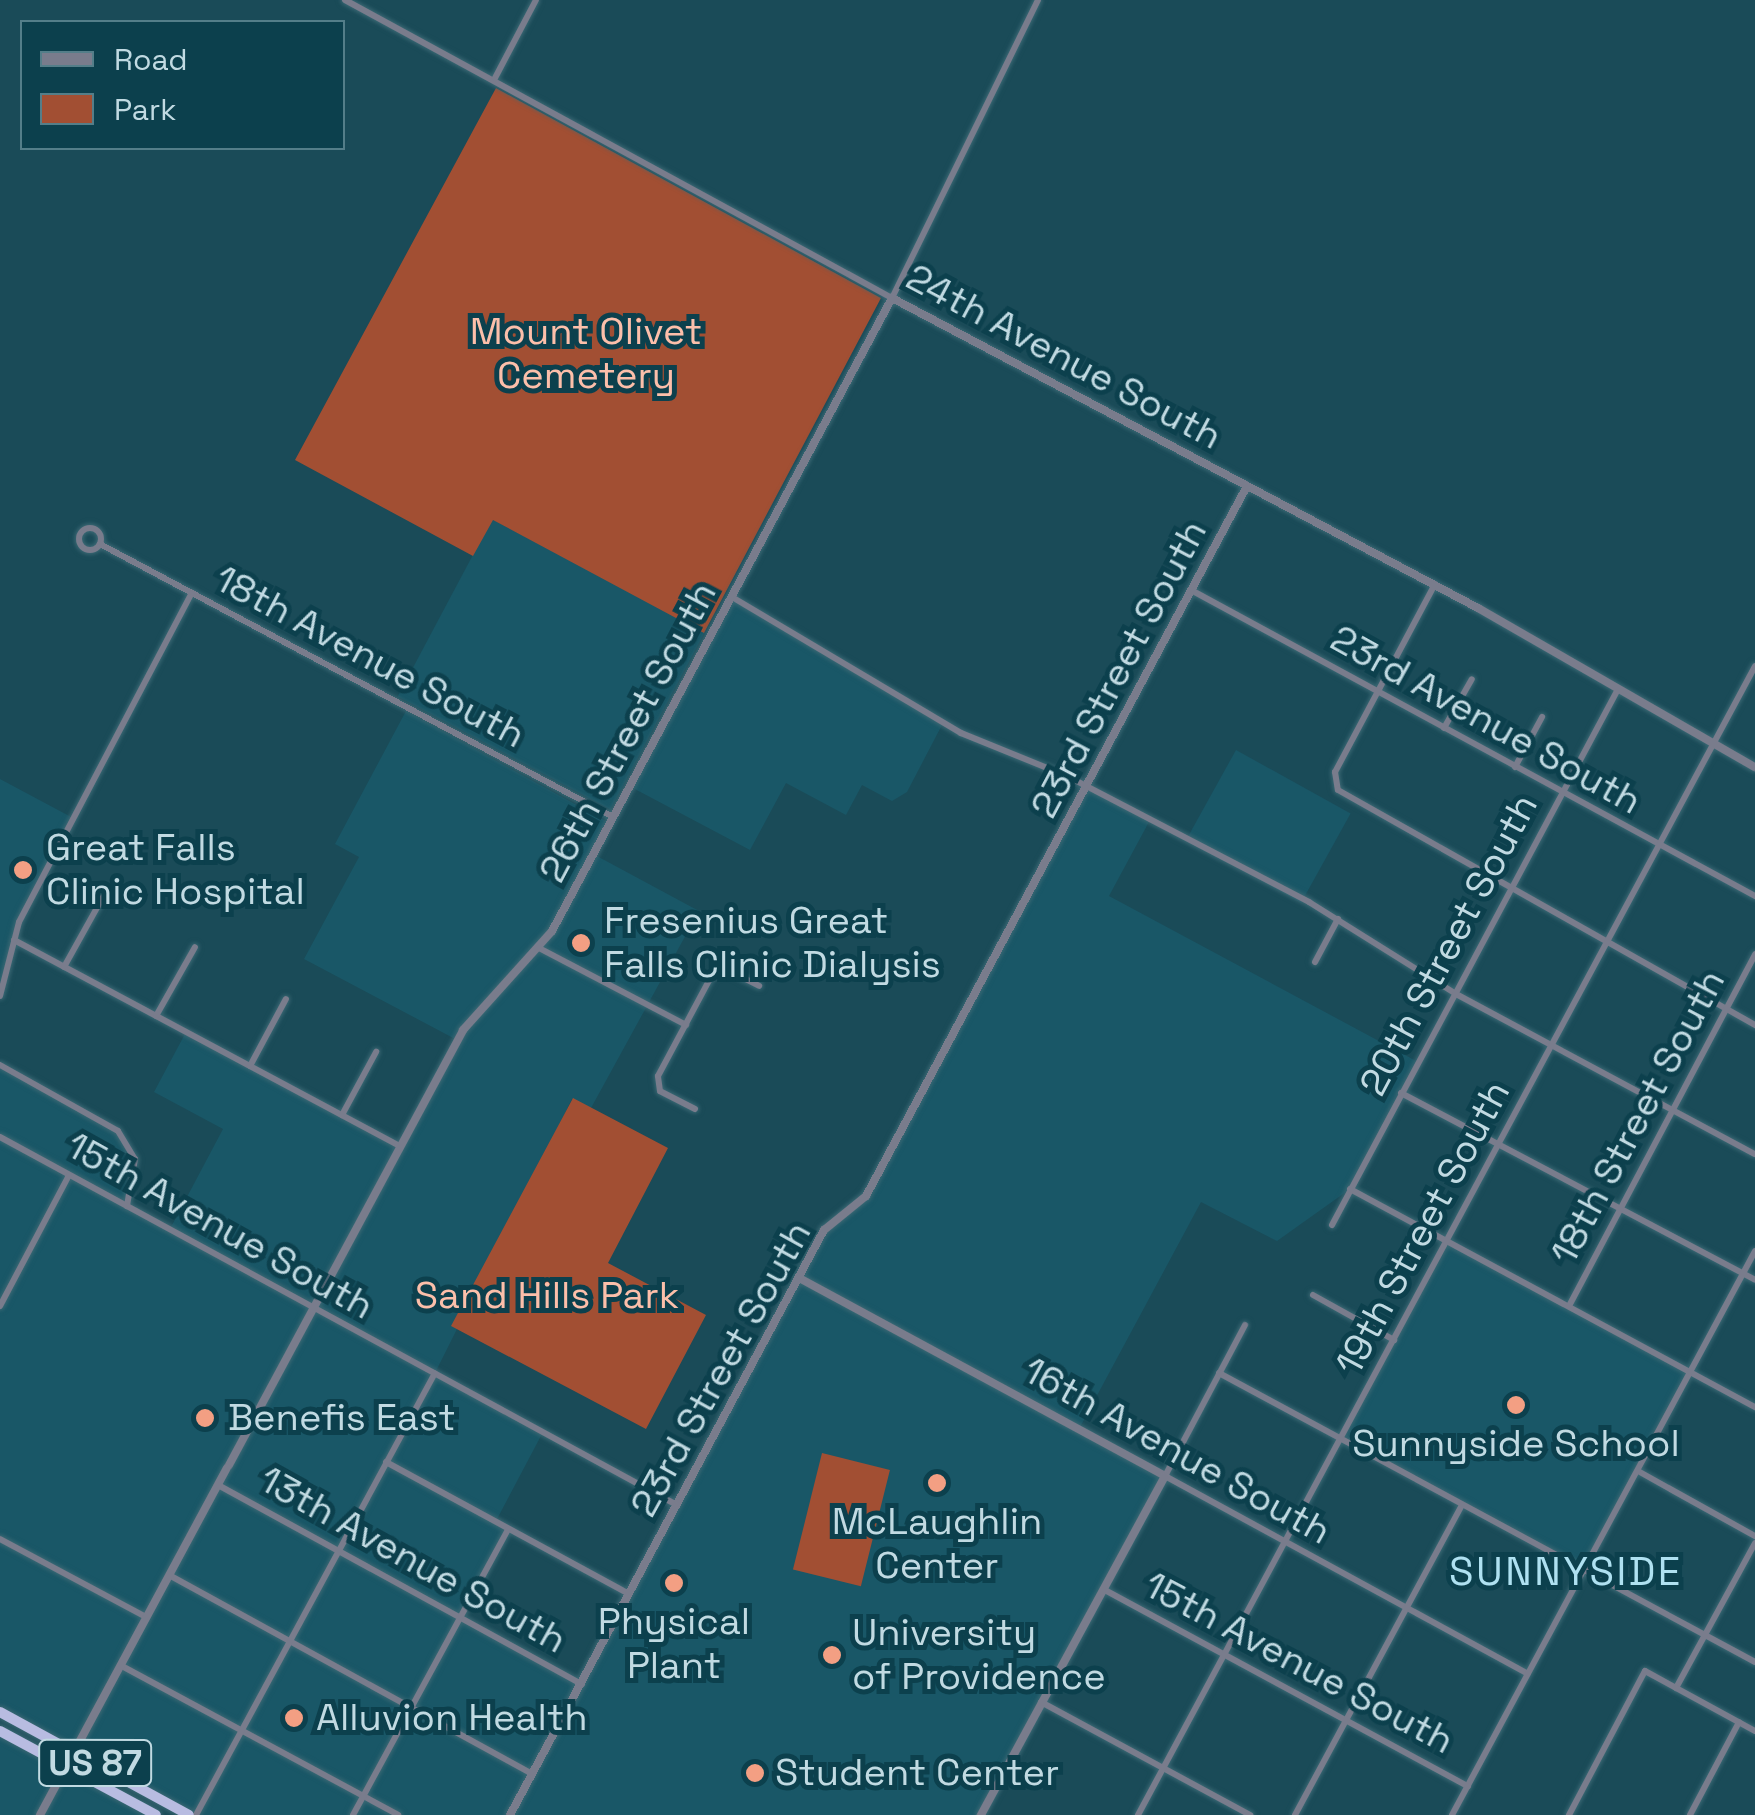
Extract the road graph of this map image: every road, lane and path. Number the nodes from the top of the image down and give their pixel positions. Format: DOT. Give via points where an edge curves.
graph roads {
  1 [pos="345,0"];
  2 [pos="536,0"];
  3 [pos="1038,0"];
  4 [pos="494,78"];
  5 [pos="892,298"];
  6 [pos="1248,486"];
  7 [pos="100,544"];
  8 [pos="1435,584"];
  9 [pos="1192,590"];
  10 [pos="192,593"];
  11 [pos="732,597"];
  12 [pos="1755,666"];
  13 [pos="1472,679"];
  14 [pos="1617,691"];
  15 [pos="1377,692"];
  16 [pos="1542,717"];
  17 [pos="1444,728"];
  18 [pos="1712,744"];
  19 [pos="1515,766"];
  20 [pos="1755,767"];
  21 [pos="1087,787"];
  22 [pos="1562,792"];
  23 [pos="614,818"];
  24 [pos="1658,844"];
  25 [pos="1510,891"];
  26 [pos="1755,896"];
  27 [pos="102,898"];
  28 [pos="1338,919"];
  29 [pos="14,940"];
  30 [pos="1606,944"];
  31 [pos="195,947"];
  32 [pos="539,948"];
  33 [pos="1755,954"];
  34 [pos="1315,962"];
  35 [pos="64,967"];
  36 [pos="759,986"];
  37 [pos="1456,994"];
  38 [pos="0,996"];
  39 [pos="286,999"];
  40 [pos="1727,1010"];
  41 [pos="156,1016"];
  42 [pos="686,1025"];
  43 [pos="1755,1025"];
  44 [pos="1554,1044"];
  45 [pos="376,1052"];
  46 [pos="0,1065"];
  47 [pos="250,1066"];
  48 [pos="1401,1093"];
  49 [pos="695,1110"];
  50 [pos="1673,1110"];
  51 [pos="342,1115"];
  52 [pos="0,1137"];
  53 [pos="400,1146"];
  54 [pos="1500,1146"];
  55 [pos="1755,1154"];
  56 [pos="69,1175"];
  57 [pos="1350,1189"];
  58 [pos="127,1206"];
  59 [pos="1622,1209"];
  60 [pos="1332,1225"];
  61 [pos="1448,1242"];
  62 [pos="1755,1250"];
  63 [pos="1743,1273"];
  64 [pos="799,1278"];
  65 [pos="1755,1280"];
  66 [pos="1313,1295"];
  67 [pos="0,1306"];
  68 [pos="1569,1306"];
  69 [pos="313,1307"];
  70 [pos="1244,1325"];
  71 [pos="1394,1340"];
  72 [pos="1690,1372"];
  73 [pos="434,1373"];
  74 [pos="1219,1373"];
  75 [pos="1755,1407"];
  76 [pos="1340,1439"];
  77 [pos="386,1462"];
  78 [pos="1637,1471"];
  79 [pos="1165,1476"];
  80 [pos="218,1485"];
  81 [pos="678,1505"];
  82 [pos="1462,1505"];
  83 [pos="508,1529"];
  84 [pos="0,1539"];
  85 [pos="1755,1539"];
  86 [pos="1286,1542"];
  87 [pos="338,1551"];
  88 [pos="1584,1570"];
  89 [pos="169,1575"];
  90 [pos="1103,1589"];
  91 [pos="630,1595"];
  92 [pos="1407,1608"];
  93 [pos="460,1617"];
  94 [pos="146,1618"];
  95 [pos="1705,1635"];
  96 [pos="291,1640"];
  97 [pos="1224,1655"];
  98 [pos="1755,1662"];
  99 [pos="120,1665"];
  100 [pos="1528,1674"];
  101 [pos="582,1684"];
  102 [pos="1676,1688"];
  103 [pos="1041,1702"];
  104 [pos="412,1707"];
  105 [pos="0,1712"];
  106 [pos="1346,1720"];
  107 [pos="1738,1722"];
  108 [pos="242,1730"];
  109 [pos="0,1731"];
  110 [pos="1755,1731"];
  111 [pos="74,1751"];
  112 [pos="65,1766"];
  113 [pos="1163,1769"];
  114 [pos="533,1774"];
  115 [pos="1468,1786"];
  116 [pos="363,1796"];
  117 [pos="40,1815"];
  118 [pos="156,1815"];
  119 [pos="192,1815"];
  120 [pos="353,1815"];
  121 [pos="398,1815"];
  122 [pos="510,1815"];
  123 [pos="981,1815"];
  124 [pos="1138,1815"];
  125 [pos="1250,1815"];
  126 [pos="1295,1815"];
  127 [pos="1452,1815"];
  128 [pos="1569,1815"];
  129 [pos="1690,1815"];
  1 -- 4 [label="street, 24th Avenue South"];
  2 -- 4 [label="street"];
  3 -- 5 [label="street, 26th Street South"];
  4 -- 5 [label="street, 24th Avenue South"];
  5 -- 6 [label="street, 24th Avenue South"];
  5 -- 11 [label="street, 26th Street South"];
  6 -- 8 [label="street, 24th Avenue South"];
  6 -- 9 [label="street, 23rd Street South"];
  7 -- 10 [label="street, 18th Avenue South"];
  8 -- 14 [label="street, 24th Avenue South"];
  8 -- 15 [label="street"];
  9 -- 15 [label="street, 23rd Avenue South"];
  9 -- 21 [label="street, 23rd Street South"];
  10 -- 23 [label="street, 18th Avenue South"];
  10 -- 29 [label="street"];
  11 -- 21 [label="street" via="1012,761"];
  11 -- 23 [label="street, 26th Street South"];
  12 -- 18 [label="street, 19th Street South"];
  13 -- 17 [label="street"];
  14 -- 18 [label="street, 24th Avenue South"];
  14 -- 22 [label="street, 20th Street South"];
  15 -- 17 [label="street, 23rd Avenue South"];
  15 -- 25 [label="street" via="1334,783"];
  16 -- 19 [label="street"];
  17 -- 19 [label="street, 23rd Avenue South"];
  18 -- 20 [label="street, 24th Avenue South"];
  18 -- 24 [label="street, 19th Street South"];
  19 -- 22 [label="street, 23rd Avenue South"];
  21 -- 28 [label="street"];
  21 -- 64 [label="street, 23rd Street South" via="866,1196 824,1230"];
  22 -- 24 [label="street, 23rd Avenue South"];
  22 -- 25 [label="street, 20th Street South"];
  23 -- 32 [label="street, 26th Street South"];
  24 -- 26 [label="street, 23rd Avenue South"];
  24 -- 30 [label="street, 19th Street South"];
  25 -- 30 [label="street"];
  25 -- 37 [label="street, 20th Street South"];
  27 -- 35 [label="street"];
  28 -- 34 [label="street"];
  28 -- 37 [label="street"];
  29 -- 35 [label="street"];
  29 -- 38 [label="street"];
  30 -- 40 [label="street"];
  30 -- 44 [label="street, 19th Street South"];
  31 -- 41 [label="street"];
  32 -- 42 [label="street"];
  32 -- 53 [label="street, 26th Street South" via="472,1016"];
  33 -- 40 [label="street, 18th Street South"];
  35 -- 41 [label="street"];
  36 -- 42 [label="street" via="718,970"];
  37 -- 44 [label="street"];
  37 -- 48 [label="street, 20th Street South"];
  39 -- 47 [label="street"];
  40 -- 43 [label="street"];
  40 -- 50 [label="street, 18th Street South"];
  41 -- 47 [label="street"];
  42 -- 49 [label="street" via="656,1085"];
  44 -- 50 [label="street"];
  44 -- 54 [label="street, 19th Street South"];
  45 -- 51 [label="street"];
  46 -- 58 [label="street" via="118,1131 136,1159"];
  47 -- 51 [label="street"];
  48 -- 54 [label="street"];
  48 -- 57 [label="street, 20th Street South"];
  50 -- 55 [label="street"];
  50 -- 59 [label="street, 18th Street South"];
  51 -- 53 [label="street"];
  52 -- 56 [label="street, 15th Avenue South"];
  53 -- 69 [label="street, 26th Street South"];
  54 -- 59 [label="street"];
  54 -- 61 [label="street, 19th Street South"];
  56 -- 58 [label="street, 15th Avenue South"];
  56 -- 67 [label="street"];
  57 -- 60 [label="street, 20th Street South"];
  57 -- 61 [label="street"];
  58 -- 69 [label="street, 15th Avenue South"];
  59 -- 63 [label="street"];
  59 -- 68 [label="street, 18th Street South"];
  61 -- 68 [label="street"];
  61 -- 71 [label="street, 19th Street South"];
  62 -- 63 [label="street"];
  63 -- 65 [label="street"];
  63 -- 72 [label="street"];
  64 -- 79 [label="street, 16th Avenue South"];
  64 -- 81 [label="street, 23rd Street South"];
  66 -- 71 [label="street"];
  68 -- 72 [label="street"];
  69 -- 73 [label="street, 15th Avenue South"];
  69 -- 80 [label="street, 26th Street South"];
  70 -- 74 [label="street"];
  71 -- 76 [label="street, 19th Street South"];
  72 -- 75 [label="street"];
  72 -- 78 [label="street"];
  73 -- 77 [label="street"];
  73 -- 81 [label="street, 15th Avenue South"];
  74 -- 76 [label="street"];
  74 -- 79 [label="street"];
  76 -- 82 [label="street"];
  76 -- 86 [label="street, 19th Street South"];
  77 -- 83 [label="street"];
  77 -- 87 [label="street"];
  78 -- 85 [label="street"];
  78 -- 88 [label="street"];
  79 -- 86 [label="street, 16th Avenue South"];
  79 -- 90 [label="street"];
  80 -- 87 [label="street, 13th Avenue South"];
  80 -- 89 [label="street, 26th Street South"];
  81 -- 91 [label="street, 23rd Street South"];
  82 -- 88 [label="street"];
  82 -- 92 [label="street"];
  83 -- 91 [label="street"];
  83 -- 93 [label="street"];
  84 -- 94 [label="street"];
  85 -- 95 [label="street"];
  86 -- 92 [label="street, 16th Avenue South"];
  86 -- 97 [label="street, 19th Street South"];
  87 -- 93 [label="street, 13th Avenue South"];
  87 -- 96 [label="street"];
  88 -- 95 [label="street"];
  88 -- 100 [label="street"];
  89 -- 94 [label="street, 26th Street South"];
  89 -- 96 [label="street"];
  90 -- 97 [label="street, 15th Avenue South"];
  90 -- 103 [label="street"];
  91 -- 101 [label="street, 23rd Street South"];
  92 -- 100 [label="street, 16th Avenue South"];
  92 -- 106 [label="street"];
  93 -- 101 [label="street, 13th Avenue South"];
  93 -- 104 [label="street"];
  94 -- 99 [label="street, 26th Street South"];
  95 -- 98 [label="street"];
  95 -- 102 [label="street"];
  96 -- 104 [label="street"];
  96 -- 108 [label="street"];
  97 -- 106 [label="street, 15th Avenue South"];
  97 -- 113 [label="street, 19th Street South"];
  99 -- 108 [label="street"];
  99 -- 111 [label="street, 26th Street South"];
  100 -- 115 [label="street"];
  101 -- 114 [label="street, 23rd Street South"];
  102 -- 107 [label="street"];
  102 -- 128 [label="street" via="1644,1671"];
  103 -- 113 [label="street"];
  103 -- 123 [label="street"];
  104 -- 114 [label="street"];
  104 -- 116 [label="street"];
  105 -- 111 [label="highway, US 87"];
  106 -- 115 [label="street, 15th Avenue South"];
  106 -- 126 [label="street"];
  107 -- 110 [label="street"];
  107 -- 129 [label="street"];
  108 -- 116 [label="street"];
  108 -- 119 [label="street"];
  109 -- 112 [label="highway, US 87"];
  111 -- 112 [label="street, 26th Street South"];
  111 -- 119 [label="highway, US 87"];
  112 -- 117 [label="street, 26th Street South"];
  112 -- 118 [label="highway, US 87"];
  113 -- 124 [label="street, 19th Street South"];
  113 -- 125 [label="street"];
  114 -- 122 [label="street, 23rd Street South"];
  115 -- 127 [label="street"];
  116 -- 120 [label="street"];
  116 -- 121 [label="street"];
}
